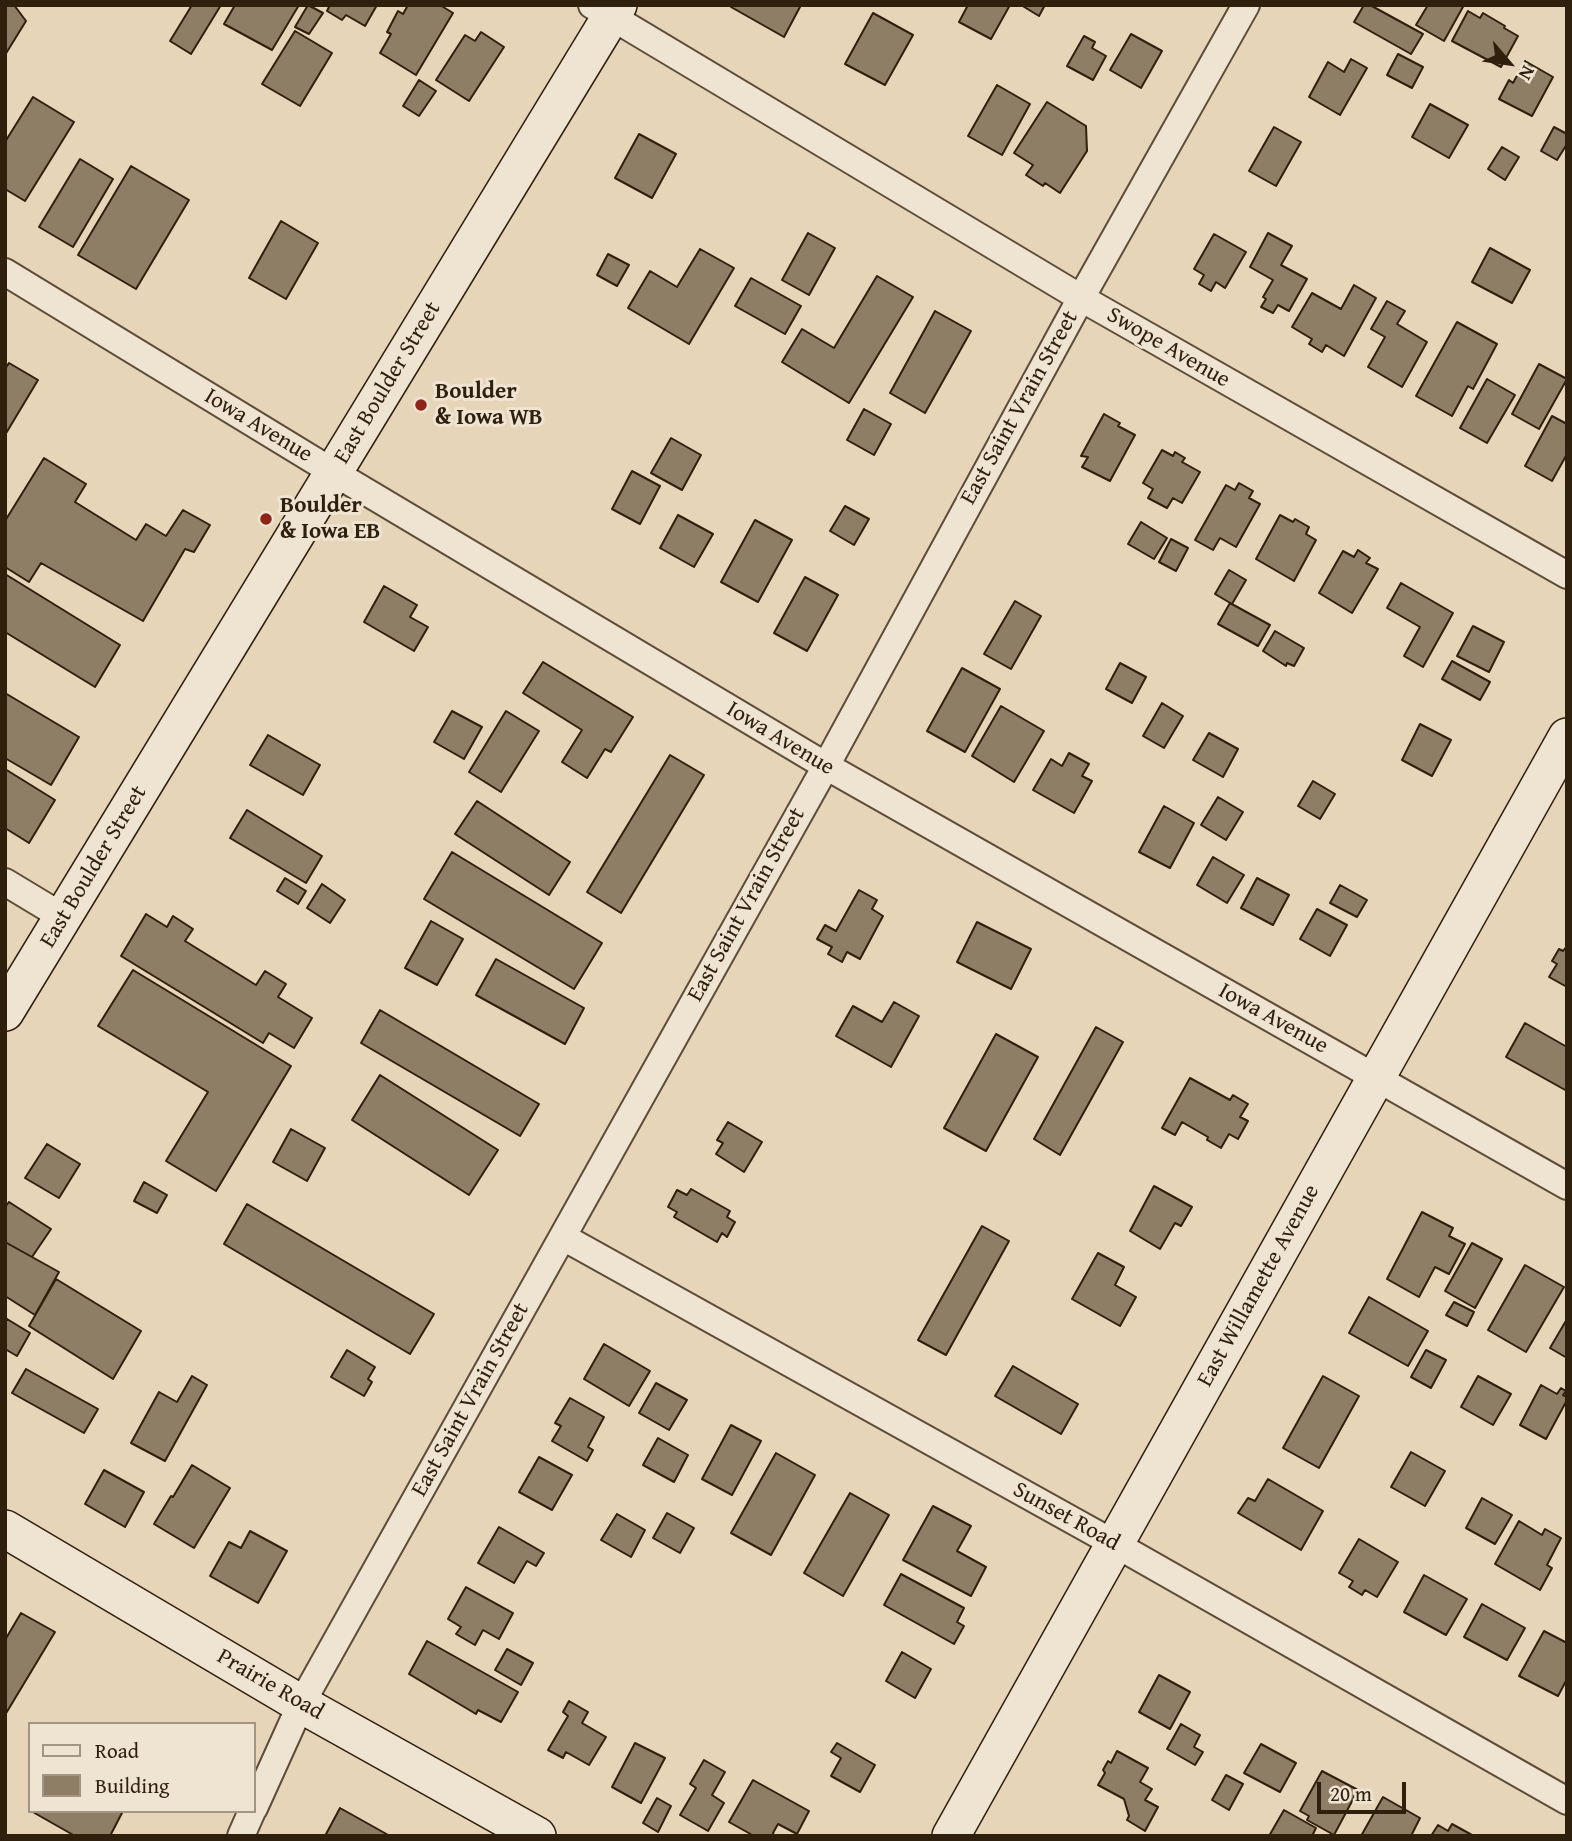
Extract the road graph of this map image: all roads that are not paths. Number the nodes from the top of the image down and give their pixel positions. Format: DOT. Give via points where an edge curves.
graph roads {
  1 [pos="1246,5"];
  2 [pos="607,9"];
  3 [pos="5,272"];
  4 [pos="1080,298"];
  5 [pos="333,472"];
  6 [pos="1567,575"];
  7 [pos="1567,737"];
  8 [pos="826,766"];
  9 [pos="5,882"];
  10 [pos="63,917"];
  11 [pos="5,1012"];
  12 [pos="1376,1077"];
  13 [pos="1567,1186"];
  14 [pos="563,1237"];
  15 [pos="5,1529"];
  16 [pos="1115,1544"];
  17 [pos="301,1704"];
  18 [pos="1567,1801"];
  19 [pos="256,1802"];
  20 [pos="251,1813"];
  21 [pos="241,1836"];
  22 [pos="537,1836"];
  23 [pos="951,1836"];
  1 -- 4 [label="street, East Saint Vrain Street"];
  2 -- 4 [label="street, Swope Avenue"];
  2 -- 5 [label="street, East Boulder Street"];
  3 -- 5 [label="street, Iowa Avenue"];
  4 -- 6 [label="street, Swope Avenue"];
  4 -- 8 [label="street, East Saint Vrain Street"];
  5 -- 8 [label="street, Iowa Avenue"];
  5 -- 10 [label="street, East Boulder Street"];
  7 -- 12 [label="street, East Willamette Avenue"];
  8 -- 12 [label="street, Iowa Avenue"];
  8 -- 14 [label="street, East Saint Vrain Street"];
  9 -- 10 [label="street"];
  10 -- 11 [label="street, East Boulder Street"];
  12 -- 13 [label="street, Iowa Avenue"];
  12 -- 16 [label="street, East Willamette Avenue"];
  14 -- 16 [label="street, Sunset Road"];
  14 -- 17 [label="street, East Saint Vrain Street"];
  15 -- 17 [label="street, Prairie Road"];
  16 -- 18 [label="street, Sunset Road"];
  16 -- 23 [label="street, East Willamette Avenue"];
  17 -- 19 [label="street, East Saint Vrain Street"];
  17 -- 22 [label="street, Prairie Road"];
  20 -- 21 [label="street, East Saint Vrain Street"];
}
